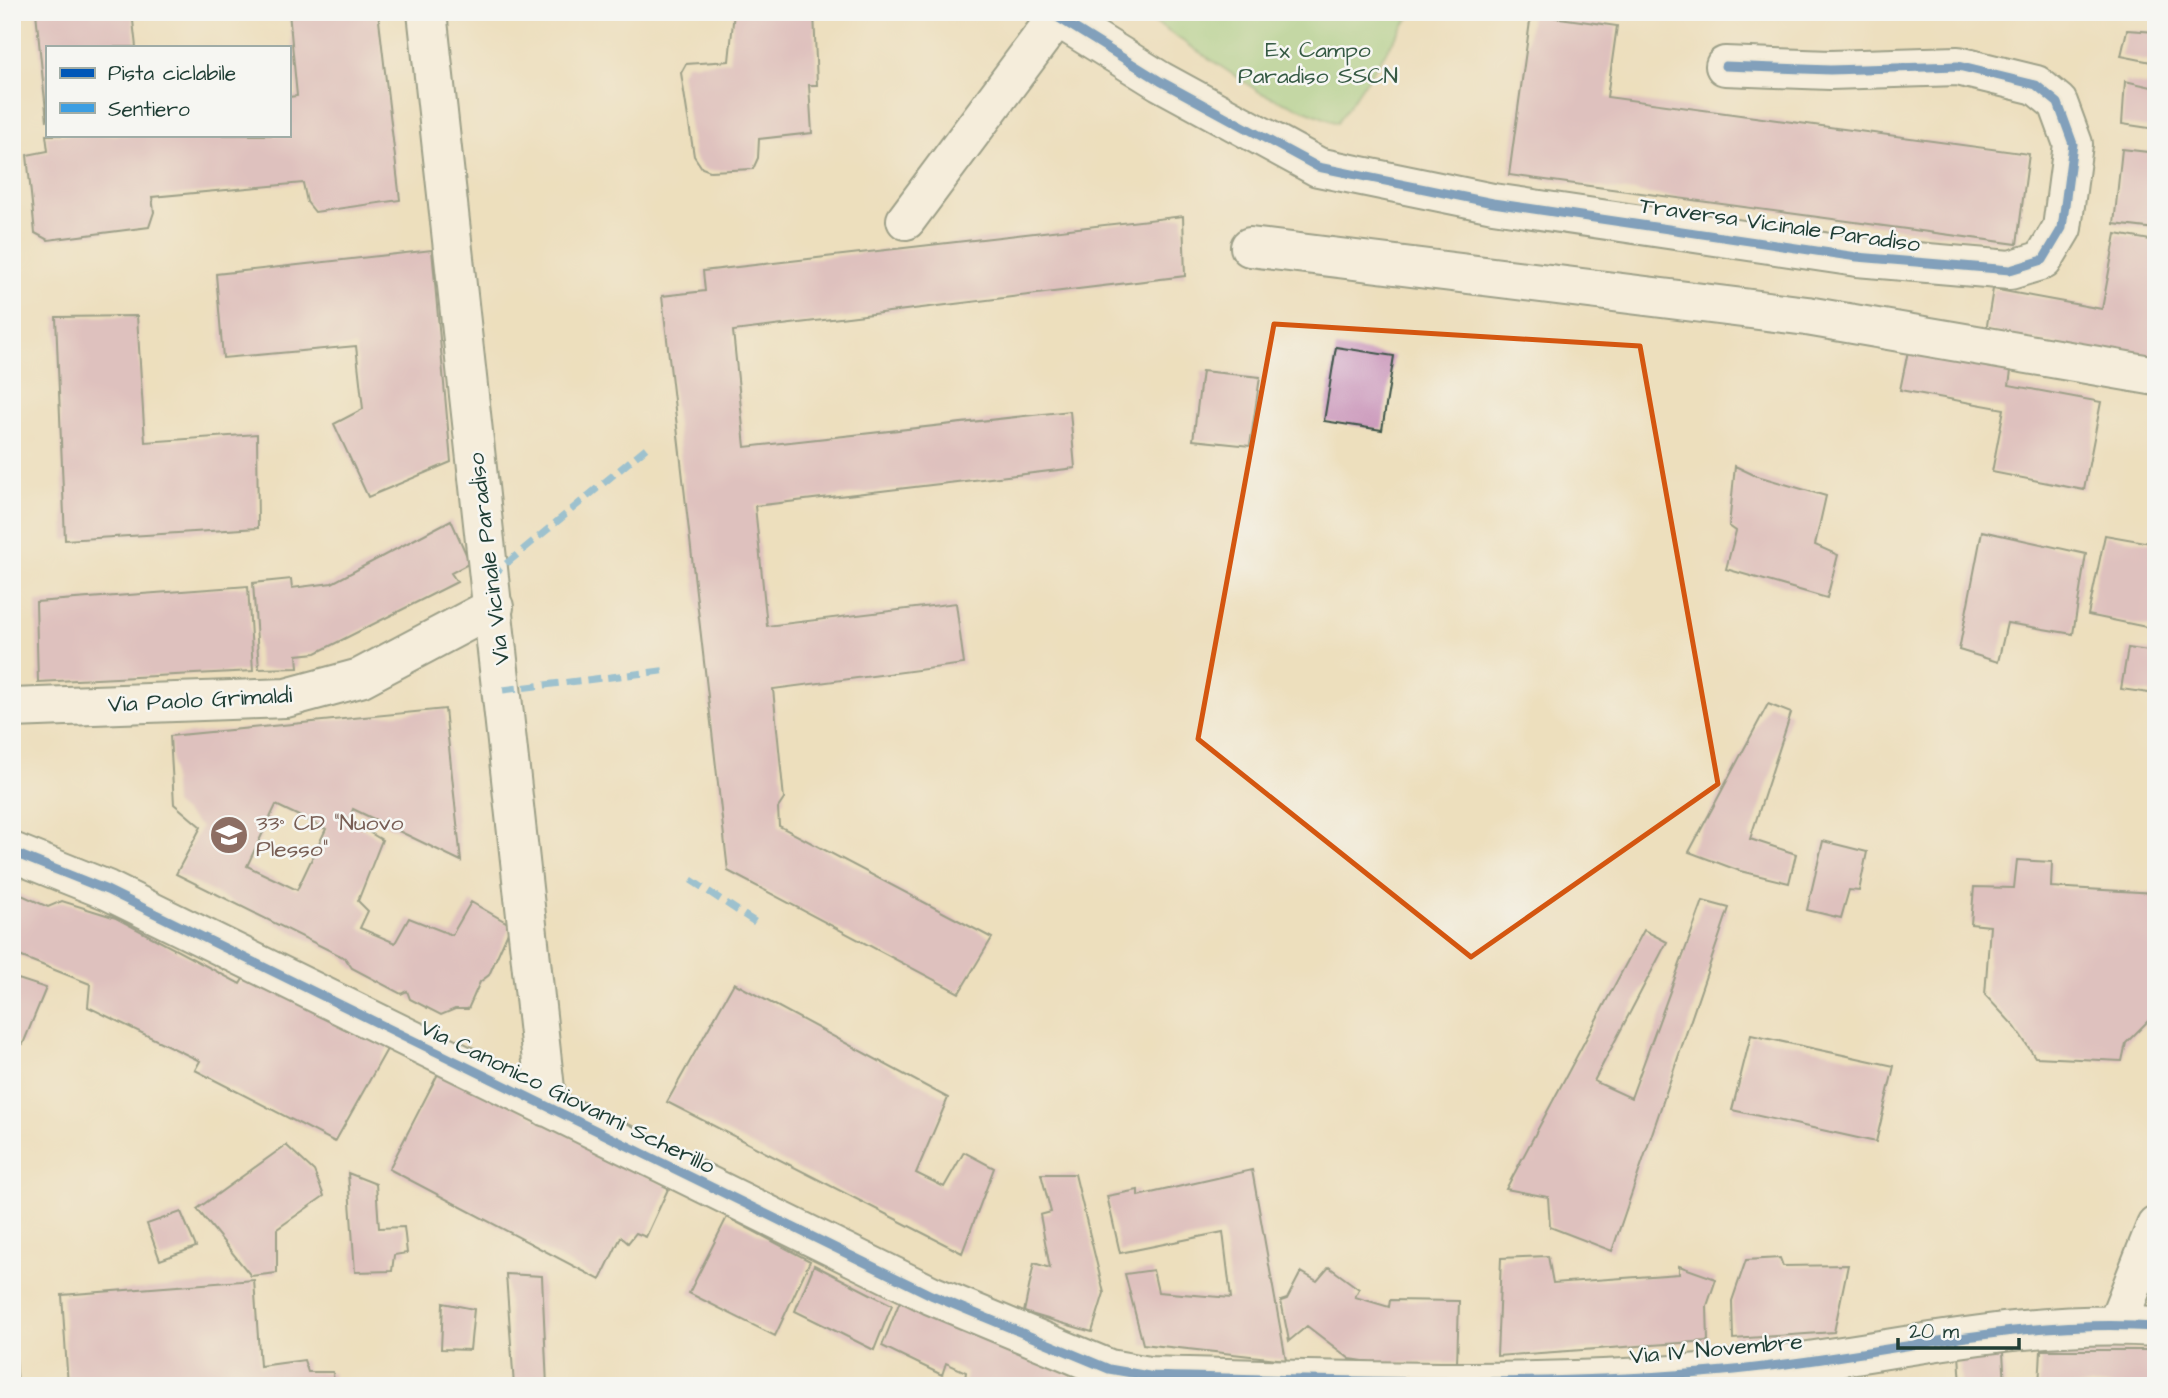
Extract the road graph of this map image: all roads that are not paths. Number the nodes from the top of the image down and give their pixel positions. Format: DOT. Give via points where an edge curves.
graph roads {
  1 [pos="427,12"];
  2 [pos="1053,15"];
  3 [pos="1725,66"];
  4 [pos="906,220"];
  5 [pos="1250,247"];
  6 [pos="2156,376"];
  7 [pos="494,607"];
  8 [pos="12,708"];
  9 [pos="12,852"];
  10 [pos="547,1107"];
  11 [pos="2156,1226"];
  12 [pos="2117,1324"];
  13 [pos="2156,1327"];
  14 [pos="1112,1377"];
  15 [pos="1737,1378"];
  16 [pos="1455,1385"];
  1 -- 7 [label="street, Via Vicinale Paradiso"];
  2 -- 3 [label="street, Traversa Vicinale Paradiso" via="1160,81 1318,167 1507,205 1857,257 1961,266 2010,270 2043,260 2062,228 2073,144 2058,103 2036,85 1958,66 1830,70"];
  2 -- 4 [label="street"];
  5 -- 6 [label="street" via="1807,316"];
  7 -- 8 [label="street, Via Paolo Grimaldi" via="360,678 286,698"];
  7 -- 10 [label="street, Via Vicinale Paradiso"];
  9 -- 10 [label="street, Via Canonico Giovanni Scherillo" via="107,890"];
  10 -- 14 [label="street, Via Canonico Giovanni Scherillo" via="931,1295"];
  11 -- 12 [label="street"];
  12 -- 13 [label="street, Via IV Novembre"];
  12 -- 15 [label="street, Via IV Novembre" via="1986,1336"];
  14 -- 16 [label="street, Via IV Novembre"];
  15 -- 16 [label="street, Via IV Novembre"];
}
